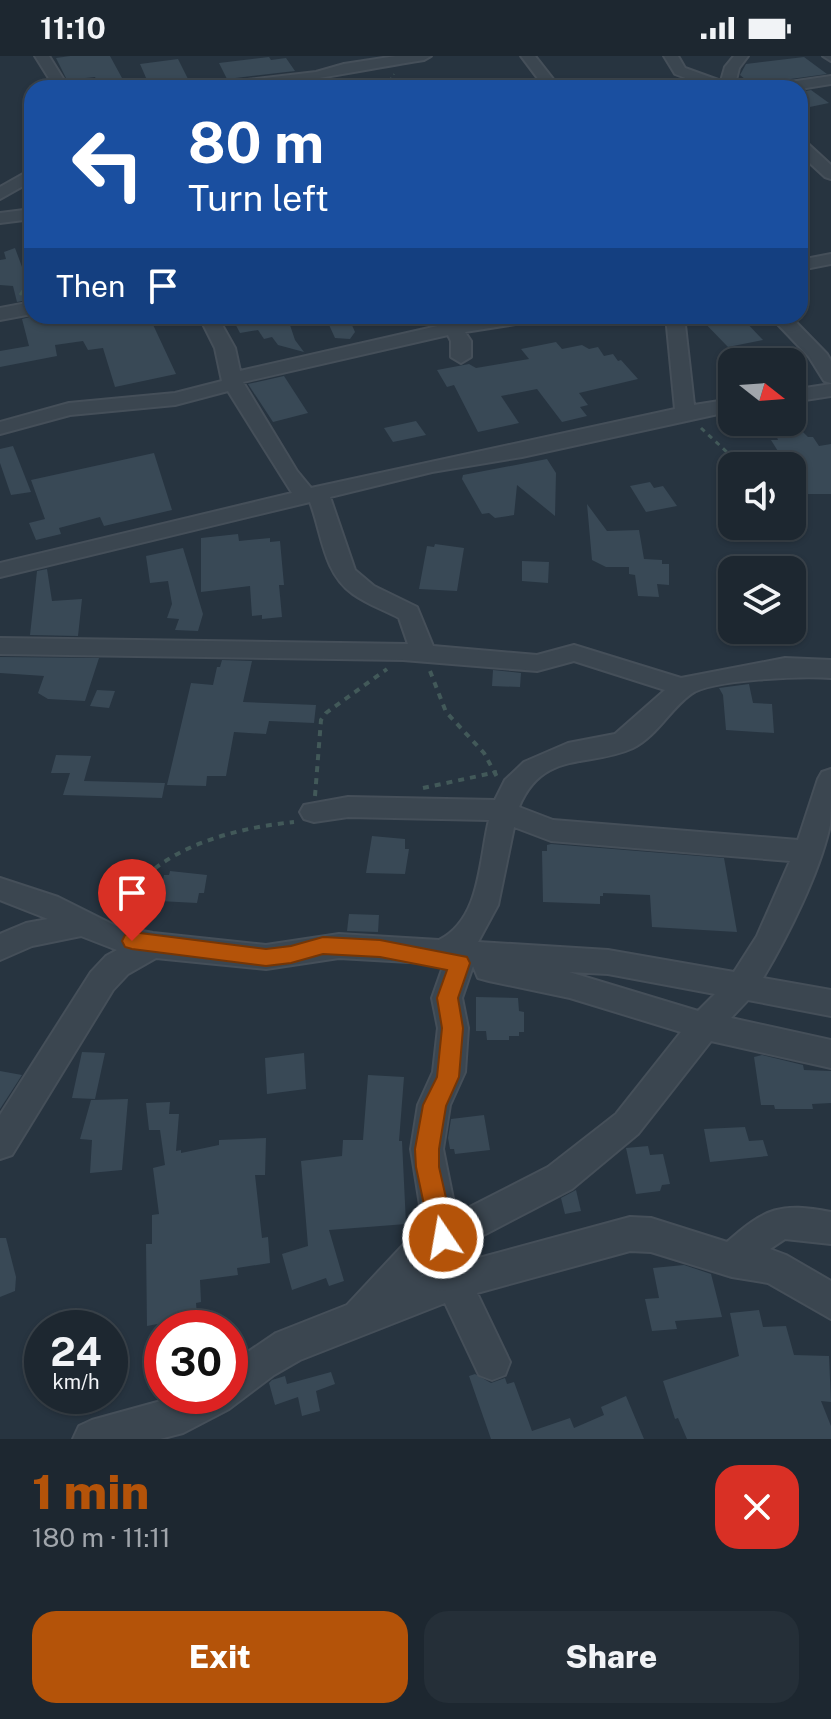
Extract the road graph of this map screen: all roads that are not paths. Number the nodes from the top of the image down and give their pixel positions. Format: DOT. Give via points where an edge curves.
graph roads {
  1 [pos="424,56"];
  2 [pos="528,56"];
  3 [pos="671,56"];
  4 [pos="741,56"];
  5 [pos="39,57"];
  6 [pos="56,80"];
  7 [pos="321,80"];
  8 [pos="547,80"];
  9 [pos="704,80"];
  10 [pos="728,80"];
  11 [pos="829,80"];
  12 [pos="808,83"];
  13 [pos="808,152"];
  14 [pos="828,168"];
  15 [pos="808,170"];
  16 [pos="24,179"];
  17 [pos="0,194"];
  18 [pos="24,215"];
  19 [pos="0,218"];
  20 [pos="831,259"];
  21 [pos="808,263"];
  22 [pos="24,309"];
  23 [pos="4,313"];
  24 [pos="212,324"];
  25 [pos="443,324"];
  26 [pos="451,324"];
  27 [pos="676,324"];
  28 [pos="787,324"];
  29 [pos="461,357"];
  30 [pos="831,377"];
  31 [pos="233,382"];
  32 [pos="831,390"];
  33 [pos="806,394"];
  34 [pos="718,407"];
  35 [pos="685,413"];
  36 [pos="0,428"];
  37 [pos="312,494"];
  38 [pos="0,570"];
  39 [pos="0,646"];
  40 [pos="414,653"];
  41 [pos="831,669"];
  42 [pos="683,687"];
  43 [pos="831,779"];
  44 [pos="505,808"];
  45 [pos="314,812"];
  46 [pos="808,852"];
  47 [pos="0,889"];
  48 [pos="98,930"];
  49 [pos="153,945"];
  50 [pos="0,948"];
  51 [pos="450,958"];
  52 [pos="742,986"];
  53 [pos="831,1003"];
  54 [pos="704,1026"];
  55 [pos="831,1054"];
  56 [pos="0,1144"];
  57 [pos="831,1228"];
  58 [pos="443,1238"];
  59 [pos="732,1260"];
  60 [pos="453,1282"];
  61 [pos="831,1301"];
  62 [pos="359,1319"];
  63 [pos="492,1362"];
  64 [pos="248,1372"];
  65 [pos="183,1414"];
  66 [pos="92,1439"];
  1 -- 7 [label="street"];
  2 -- 8 [label="street"];
  3 -- 9 [label="street" via="680,71"];
  4 -- 10 [label="street"];
  5 -- 6 [label="street"];
  11 -- 12 [label="street"];
  13 -- 14 [label="street"];
  14 -- 15 [label="street"];
  16 -- 17 [label="street"];
  18 -- 19 [label="street"];
  20 -- 21 [label="street"];
  22 -- 23 [label="street"];
  24 -- 31 [label="street"];
  25 -- 31 [label="street"];
  26 -- 29 [label="street" via="461,341"];
  27 -- 35 [label="street"];
  28 -- 30 [label="street"];
  31 -- 36 [label="street" via="175,399 69,409"];
  31 -- 37 [label="street" via="281,463"];
  32 -- 33 [label="street"];
  34 -- 35 [label="street"];
  35 -- 37 [label="street"];
  37 -- 38 [label="street"];
  37 -- 40 [label="street" via="328,515 341,565 351,579 413,617"];
  39 -- 40 [label="street"];
  40 -- 42 [label="street" via="537,663 574,653"];
  41 -- 42 [label="street" via="738,672"];
  42 -- 44 [label="street" via="624,741 574,750 531,771 514,788"];
  43 -- 46 [label="street"];
  44 -- 45 [label="street" via="348,807"];
  44 -- 46 [label="street" via="551,830"];
  44 -- 51 [label="street" via="490,889"];
  46 -- 52 [label="street" via="769,942"];
  47 -- 48 [label="street"];
  48 -- 49 [label="street"];
  48 -- 50 [label="street" via="26,935"];
  49 -- 51 [label="street" via="266,957 323,946"];
  49 -- 56 [label="street" via="117,965 102,981"];
  51 -- 52 [label="street" via="624,963"];
  51 -- 54 [label="street" via="570,985"];
  51 -- 58 [label="street" via="447,998 453,1028 448,1077 434,1105 427,1149"];
  52 -- 53 [label="street"];
  52 -- 54 [label="street"];
  54 -- 55 [label="street"];
  54 -- 58 [label="street" via="627,1124 605,1142 560,1178"];
  57 -- 59 [label="street" via="793,1220 776,1223"];
  58 -- 62 [label="street" via="417,1255"];
  59 -- 60 [label="street" via="651,1235 630,1234"];
  59 -- 61 [label="street" via="774,1267"];
  60 -- 62 [label="street"];
  60 -- 63 [label="street"];
  62 -- 64 [label="street" via="289,1346"];
  65 -- 66 [label="street"];
}
